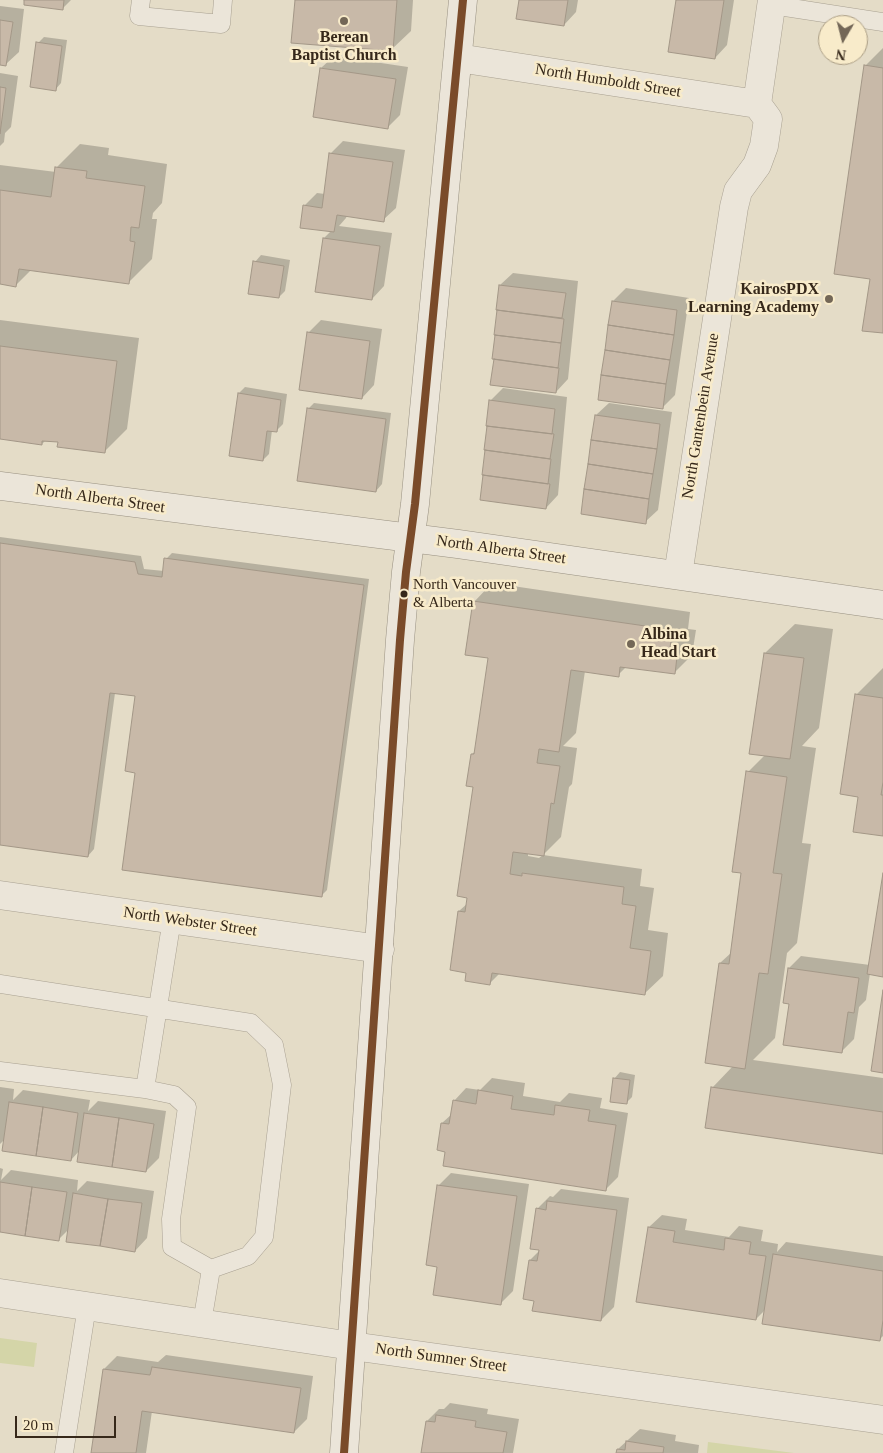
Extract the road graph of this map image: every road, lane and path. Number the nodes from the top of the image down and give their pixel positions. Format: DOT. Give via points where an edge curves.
graph roads {
  1 [pos="141,0"];
  2 [pos="223,0"];
  3 [pos="463,0"];
  4 [pos="772,2"];
  5 [pos="883,22"];
  6 [pos="458,58"];
  7 [pos="757,104"];
  8 [pos="0,486"];
  9 [pos="410,538"];
  10 [pos="678,575"];
  11 [pos="883,605"];
  12 [pos="0,895"];
  13 [pos="172,919"];
  14 [pos="380,949"];
  15 [pos="0,984"];
  16 [pos="158,1007"];
  17 [pos="0,1071"];
  18 [pos="145,1089"];
  19 [pos="211,1269"];
  20 [pos="0,1293"];
  21 [pos="86,1306"];
  22 [pos="202,1323"];
  23 [pos="352,1346"];
  24 [pos="883,1420"];
  25 [pos="64,1453"];
  26 [pos="344,1453"];
  1 -- 2 [label="lane" via="139,16 221,24"];
  3 -- 6 [label="street"];
  4 -- 5 [label="lane"];
  4 -- 7 [label="street"];
  6 -- 7 [label="street, North Humboldt Street"];
  6 -- 9 [label="street"];
  7 -- 10 [label="street, North Gantenbein Avenue" via="768,120 766,137 757,164 738,191 734,207"];
  8 -- 9 [label="street, North Alberta Street"];
  9 -- 10 [label="street, North Alberta Street"];
  9 -- 14 [label="street" via="400,640"];
  10 -- 11 [label="street, North Alberta Street"];
  12 -- 13 [label="street, North Webster Street"];
  13 -- 14 [label="street, North Webster Street"];
  13 -- 16 [label="lane"];
  14 -- 23 [label="street"];
  15 -- 16 [label="lane"];
  16 -- 18 [label="lane"];
  16 -- 19 [label="lane" via="251,1023 274,1045 282,1086 264,1237 248,1256"];
  17 -- 18 [label="lane"];
  18 -- 19 [label="lane" via="174,1095 187,1107 171,1219 172,1247"];
  19 -- 22 [label="lane"];
  20 -- 21 [label="street, North Sumner Street"];
  21 -- 22 [label="street, North Sumner Street"];
  21 -- 25 [label="lane"];
  22 -- 23 [label="street, North Sumner Street"];
  23 -- 24 [label="street, North Sumner Street"];
  23 -- 26 [label="street"];
}
